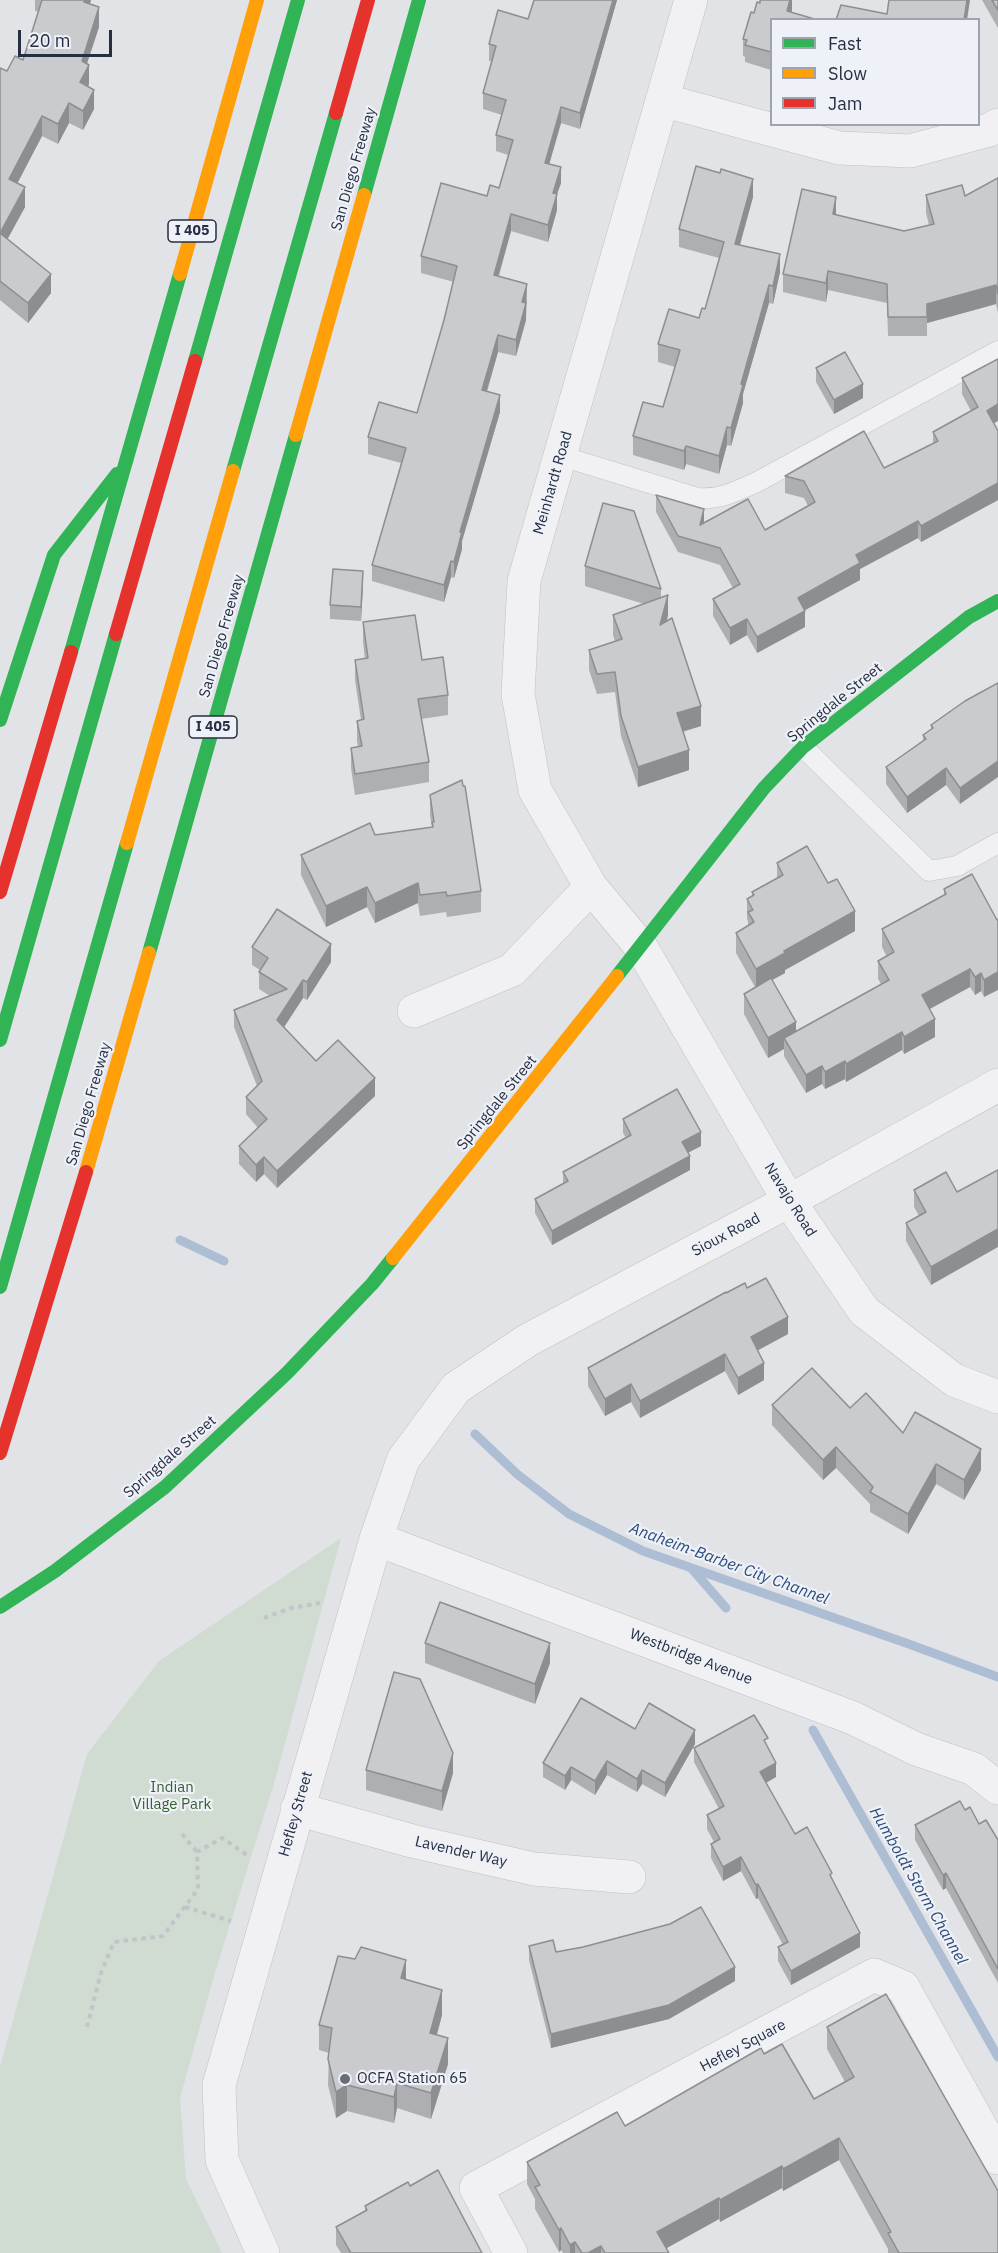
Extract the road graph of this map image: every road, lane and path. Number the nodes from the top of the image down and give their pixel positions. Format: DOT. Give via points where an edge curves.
graph roads {
  1 [pos="257,0"];
  2 [pos="298,0"];
  3 [pos="368,0"];
  4 [pos="419,0"];
  5 [pos="691,0"];
  6 [pos="662,100"];
  7 [pos="998,125"];
  8 [pos="998,351"];
  9 [pos="561,456"];
  10 [pos="128,461"];
  11 [pos="998,601"];
  12 [pos="0,720"];
  13 [pos="803,747"];
  14 [pos="998,843"];
  15 [pos="591,886"];
  16 [pos="0,892"];
  17 [pos="641,947"];
  18 [pos="414,1011"];
  19 [pos="0,1040"];
  20 [pos="998,1084"];
  21 [pos="789,1201"];
  22 [pos="0,1287"];
  23 [pos="456,1388"];
  24 [pos="998,1397"];
  25 [pos="0,1453"];
  26 [pos="376,1539"];
  27 [pos="320,1603"];
  28 [pos="0,1607"];
  29 [pos="264,1618"];
  30 [pos="998,1788"];
  31 [pos="297,1809"];
  32 [pos="182,1834"];
  33 [pos="197,1852"];
  34 [pos="250,1858"];
  35 [pos="629,1877"];
  36 [pos="185,1907"];
  37 [pos="231,1921"];
  38 [pos="87,2027"];
  39 [pos="998,2158"];
  40 [pos="263,2253"];
  41 [pos="511,2253"];
  1 -- 10 [label="main road, I 405"];
  2 -- 19 [label="main road"];
  3 -- 22 [label="main road"];
  4 -- 25 [label="main road, San Diego Freeway / I 405" via="99,1131"];
  5 -- 6 [label="street, Meinhardt Road"];
  6 -- 7 [label="street" via="839,148 910,151"];
  6 -- 9 [label="street, Meinhardt Road"];
  8 -- 9 [label="lane" via="757,482 713,499 698,498"];
  9 -- 15 [label="street, Meinhardt Road" via="524,581 518,694 535,790"];
  10 -- 12 [label="main road" via="54,555"];
  10 -- 16 [label="main road, I 405"];
  11 -- 13 [label="main road, Springdale Street" via="969,616"];
  13 -- 14 [label="lane" via="929,871 957,866"];
  13 -- 17 [label="main road, Springdale Street" via="764,788"];
  15 -- 17 [label="street, Meinhardt Road"];
  15 -- 18 [label="street" via="512,970"];
  17 -- 21 [label="street, Navajo Road"];
  17 -- 28 [label="main road, Springdale Street" via="372,1284 287,1373 165,1487"];
  20 -- 21 [label="street, Sioux Road"];
  21 -- 23 [label="street, Sioux Road" via="528,1340"];
  21 -- 24 [label="street, Navajo Road" via="864,1311 954,1380"];
  23 -- 26 [label="street, Hefley Street" via="403,1460"];
  26 -- 30 [label="street, Westbridge Avenue" via="853,1718 916,1749 974,1769"];
  26 -- 31 [label="street, Hefley Street"];
  27 -- 29 [label="path"];
  31 -- 35 [label="street, Lavender Way" via="534,1869"];
  31 -- 40 [label="street, Hefley Street" via="219,2085 222,2160"];
  32 -- 33 [label="path"];
  33 -- 34 [label="path" via="222,1838"];
  33 -- 36 [label="path" via="198,1889"];
  36 -- 37 [label="path"];
  36 -- 38 [label="path" via="163,1936 114,1942 101,1972"];
  39 -- 41 [label="street, Hefley Square" via="903,1988 874,1975 476,2188"];
}
